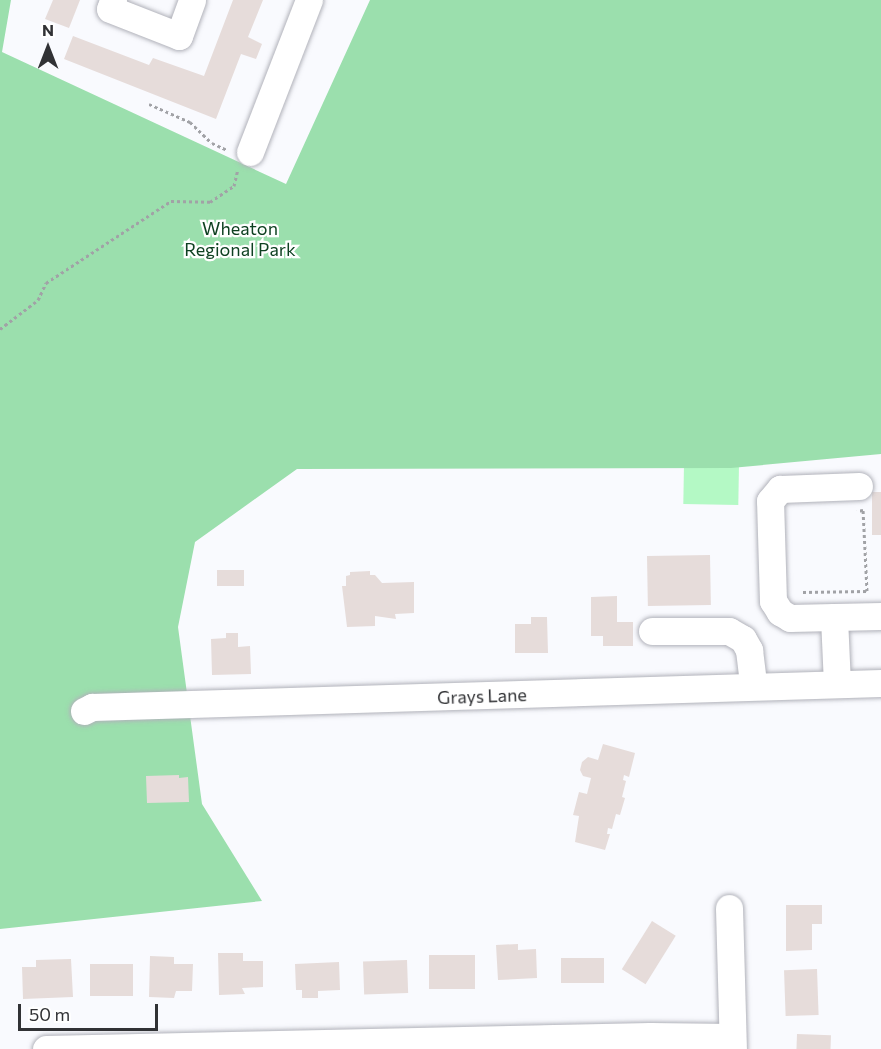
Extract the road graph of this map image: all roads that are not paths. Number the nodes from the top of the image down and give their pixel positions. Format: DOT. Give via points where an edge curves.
graph roads {
  1 [pos="113,0"];
  2 [pos="192,0"];
  3 [pos="309,0"];
  4 [pos="240,157"];
  5 [pos="861,498"];
  6 [pos="881,616"];
  7 [pos="834,617"];
  8 [pos="652,631"];
  9 [pos="881,683"];
  10 [pos="837,684"];
  11 [pos="753,686"];
  12 [pos="84,711"];
  13 [pos="729,908"];
  14 [pos="732,1043"];
  15 [pos="46,1049"];
  1 -- 2 [label="street" via="110,9 179,36"];
  3 -- 4 [label="street"];
  5 -- 7 [label="street" via="780,489 770,501 773,601 790,618"];
  6 -- 7 [label="street"];
  7 -- 10 [label="street"];
  8 -- 11 [label="street" via="729,631 743,639 749,650"];
  9 -- 10 [label="street, Grays Lane"];
  10 -- 11 [label="street, Grays Lane"];
  11 -- 12 [label="street, Grays Lane" via="92,706"];
  13 -- 14 [label="street"];
  14 -- 15 [label="street" via="638,1036"];
}
